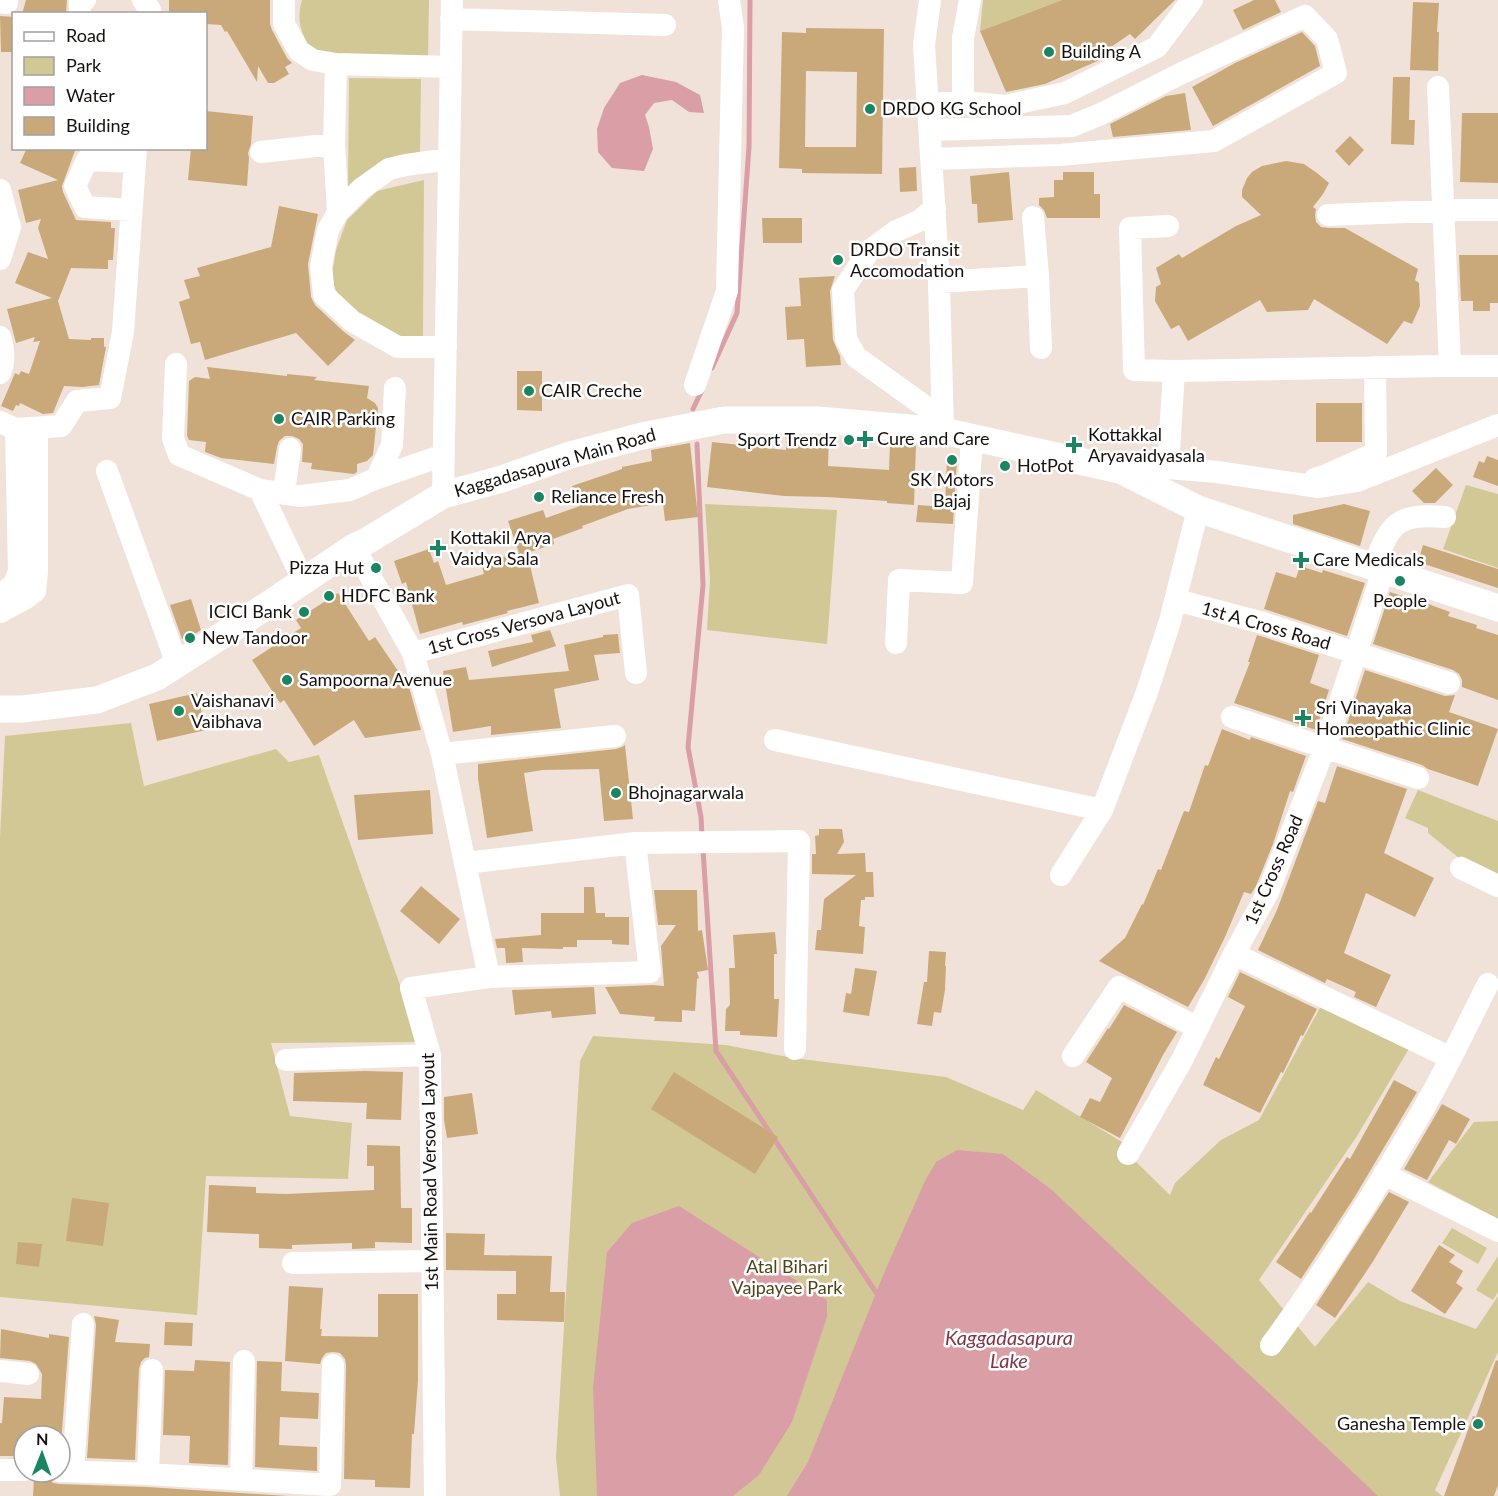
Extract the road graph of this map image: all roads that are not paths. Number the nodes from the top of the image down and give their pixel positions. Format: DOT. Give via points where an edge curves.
graph roads {
  1 [pos="8,0"];
  2 [pos="85,0"];
  3 [pos="284,0"];
  4 [pos="729,0"];
  5 [pos="930,0"];
  6 [pos="970,0"];
  7 [pos="1192,0"];
  8 [pos="0,2"];
  9 [pos="452,10"];
  10 [pos="80,12"];
  11 [pos="665,25"];
  12 [pos="336,64"];
  13 [pos="451,67"];
  14 [pos="1438,87"];
  15 [pos="963,102"];
  16 [pos="928,104"];
  17 [pos="930,130"];
  18 [pos="334,144"];
  19 [pos="261,152"];
  20 [pos="449,159"];
  21 [pos="932,159"];
  22 [pos="140,162"];
  23 [pos="0,190"];
  24 [pos="935,208"];
  25 [pos="131,210"];
  26 [pos="1498,210"];
  27 [pos="1442,211"];
  28 [pos="338,212"];
  29 [pos="1328,215"];
  30 [pos="1033,217"];
  31 [pos="1168,225"];
  32 [pos="0,259"];
  33 [pos="1038,276"];
  34 [pos="127,280"];
  35 [pos="939,282"];
  36 [pos="0,337"];
  37 [pos="446,347"];
  38 [pos="1041,348"];
  39 [pos="176,364"];
  40 [pos="1449,366"];
  41 [pos="1498,366"];
  42 [pos="1375,367"];
  43 [pos="1173,371"];
  44 [pos="0,373"];
  45 [pos="694,385"];
  46 [pos="395,388"];
  47 [pos="943,424"];
  48 [pos="1498,425"];
  49 [pos="18,426"];
  50 [pos="972,438"];
  51 [pos="290,449"];
  52 [pos="444,455"];
  53 [pos="1168,468"];
  54 [pos="1120,470"];
  55 [pos="107,471"];
  56 [pos="377,478"];
  57 [pos="1296,484"];
  58 [pos="260,490"];
  59 [pos="284,493"];
  60 [pos="443,495"];
  61 [pos="1198,509"];
  62 [pos="1445,517"];
  63 [pos="354,547"];
  64 [pos="1378,569"];
  65 [pos="303,580"];
  66 [pos="0,596"];
  67 [pos="1176,600"];
  68 [pos="1498,608"];
  69 [pos="0,612"];
  70 [pos="896,643"];
  71 [pos="413,653"];
  72 [pos="1356,653"];
  73 [pos="177,664"];
  74 [pos="636,673"];
  75 [pos="1449,683"];
  76 [pos="0,709"];
  77 [pos="1232,717"];
  78 [pos="615,736"];
  79 [pos="775,740"];
  80 [pos="1325,747"];
  81 [pos="442,753"];
  82 [pos="1418,778"];
  83 [pos="1102,810"];
  84 [pos="634,843"];
  85 [pos="466,863"];
  86 [pos="1461,868"];
  87 [pos="1061,875"];
  88 [pos="1498,886"];
  89 [pos="1234,954"];
  90 [pos="489,977"];
  91 [pos="1488,984"];
  92 [pos="1198,1028"];
  93 [pos="795,1049"];
  94 [pos="430,1055"];
  95 [pos="1073,1056"];
  96 [pos="1451,1058"];
  97 [pos="286,1060"];
  98 [pos="1128,1154"];
  99 [pos="1384,1174"];
  100 [pos="1498,1231"];
  101 [pos="432,1261"];
  102 [pos="293,1263"];
  103 [pos="83,1324"];
  104 [pos="1271,1345"];
  105 [pos="244,1361"];
  106 [pos="333,1365"];
  107 [pos="153,1370"];
  108 [pos="0,1371"];
  109 [pos="28,1374"];
  110 [pos="71,1424"];
  111 [pos="72,1471"];
  112 [pos="148,1474"];
  113 [pos="241,1480"];
  114 [pos="435,1496"];
  1 -- 8 [label="street"];
  2 -- 10 [label="street" via="80,2"];
  3 -- 12 [label="street" via="284,24 299,51 312,60"];
  4 -- 45 [label="street" via="733,28 727,291"];
  5 -- 16 [label="street" via="924,45"];
  6 -- 15 [label="street" via="963,38"];
  7 -- 15 [label="street" via="1157,46 1065,93 1005,106"];
  9 -- 11 [label="street"];
  9 -- 13 [label="street"];
  12 -- 13 [label="street"];
  12 -- 18 [label="street"];
  13 -- 20 [label="street"];
  14 -- 27 [label="street"];
  15 -- 16 [label="street"];
  16 -- 17 [label="street"];
  17 -- 21 [label="street"];
  17 -- 21 [label="street" via="1072,126 1305,16 1327,39 1336,73 1214,141 1060,154"];
  18 -- 19 [label="street"];
  18 -- 28 [label="street"];
  20 -- 28 [label="street" via="389,169"];
  20 -- 37 [label="street"];
  21 -- 24 [label="street"];
  22 -- 25 [label="street"];
  22 -- 25 [label="street" via="87,160 75,186 85,207"];
  22 -- 34 [label="street" via="143,257 139,274"];
  23 -- 32 [label="street" via="10,227"];
  24 -- 35 [label="street"];
  24 -- 47 [label="street" via="869,251 843,290 846,339 856,357"];
  25 -- 34 [label="street"];
  26 -- 27 [label="street"];
  27 -- 29 [label="street"];
  27 -- 40 [label="street"];
  28 -- 37 [label="street" via="328,230 321,266 324,295 352,321 398,347"];
  30 -- 33 [label="street"];
  31 -- 43 [label="street" via="1130,228 1134,370"];
  33 -- 35 [label="street"];
  33 -- 38 [label="street"];
  34 -- 49 [label="street" via="123,332 110,398 76,401 61,426"];
  35 -- 47 [label="street"];
  36 -- 44 [label="street"];
  37 -- 52 [label="street"];
  39 -- 58 [label="street" via="173,438 179,455"];
  40 -- 41 [label="street"];
  40 -- 42 [label="street"];
  42 -- 43 [label="street"];
  42 -- 57 [label="street" via="1376,453"];
  43 -- 53 [label="street"];
  46 -- 56 [label="street" via="392,445"];
  47 -- 50 [label="main road, Kaggadasapura Main Road"];
  47 -- 60 [label="main road, Kaggadasapura Main Road" via="724,420 570,455"];
  48 -- 57 [label="street" via="1357,481 1319,488"];
  49 -- 66 [label="street" via="19,572 14,584"];
  49 -- 69 [label="street" via="37,572 35,591"];
  50 -- 54 [label="main road, Kaggadasapura Main Road"];
  50 -- 70 [label="street" via="963,583 899,580"];
  51 -- 59 [label="street"];
  52 -- 56 [label="street"];
  52 -- 60 [label="street"];
  53 -- 54 [label="street"];
  53 -- 57 [label="street"];
  54 -- 61 [label="main road, Kaggadasapura Main Road"];
  55 -- 73 [label="street"];
  56 -- 59 [label="street" via="350,490 301,496"];
  58 -- 59 [label="street"];
  58 -- 65 [label="street"];
  60 -- 63 [label="main road, Kaggadasapura Main Road"];
  61 -- 64 [label="main road, Kaggadasapura Main Road"];
  61 -- 67 [label="street"];
  62 -- 64 [label="street, 1st Cross Road" via="1411,517 1395,525 1387,535"];
  63 -- 65 [label="main road, Kaggadasapura Main Road"];
  63 -- 71 [label="street"];
  64 -- 68 [label="main road, Kaggadasapura Main Road"];
  64 -- 72 [label="street, 1st Cross Road"];
  65 -- 73 [label="main road, Kaggadasapura Main Road"];
  67 -- 72 [label="street, 1st A Cross Road" via="1263,622"];
  67 -- 83 [label="street" via="1147,692"];
  71 -- 74 [label="street, 1st Cross Versova Layout" via="628,595"];
  71 -- 81 [label="street"];
  72 -- 75 [label="street, 1st A Cross Road"];
  72 -- 80 [label="street, 1st Cross Road"];
  73 -- 76 [label="main road, Kaggadasapura Main Road" via="157,677 97,700"];
  77 -- 80 [label="street"];
  78 -- 81 [label="street"];
  79 -- 83 [label="street"];
  80 -- 82 [label="street"];
  80 -- 89 [label="street, 1st Cross Road" via="1268,892"];
  81 -- 85 [label="street"];
  83 -- 87 [label="street"];
  84 -- 85 [label="street"];
  84 -- 90 [label="street" via="650,972"];
  84 -- 93 [label="street" via="799,841"];
  85 -- 90 [label="street"];
  86 -- 88 [label="street"];
  89 -- 92 [label="street, 1st Cross Road"];
  89 -- 96 [label="street"];
  90 -- 94 [label="street, 1st Main Road Versova Layout" via="411,988"];
  91 -- 96 [label="street"];
  92 -- 95 [label="street" via="1119,987"];
  92 -- 98 [label="street, 1st Cross Road"];
  94 -- 97 [label="street"];
  94 -- 101 [label="street, 1st Main Road Versova Layout"];
  96 -- 99 [label="street"];
  99 -- 100 [label="street"];
  99 -- 104 [label="street" via="1302,1304"];
  101 -- 102 [label="street"];
  101 -- 114 [label="street, 1st Main Road Versova Layout"];
  103 -- 110 [label="street"];
  105 -- 113 [label="street"];
  106 -- 113 [label="street" via="330,1485"];
  107 -- 112 [label="street"];
  108 -- 109 [label="street"];
  111 -- 112 [label="street"];
  112 -- 113 [label="street"];
}
